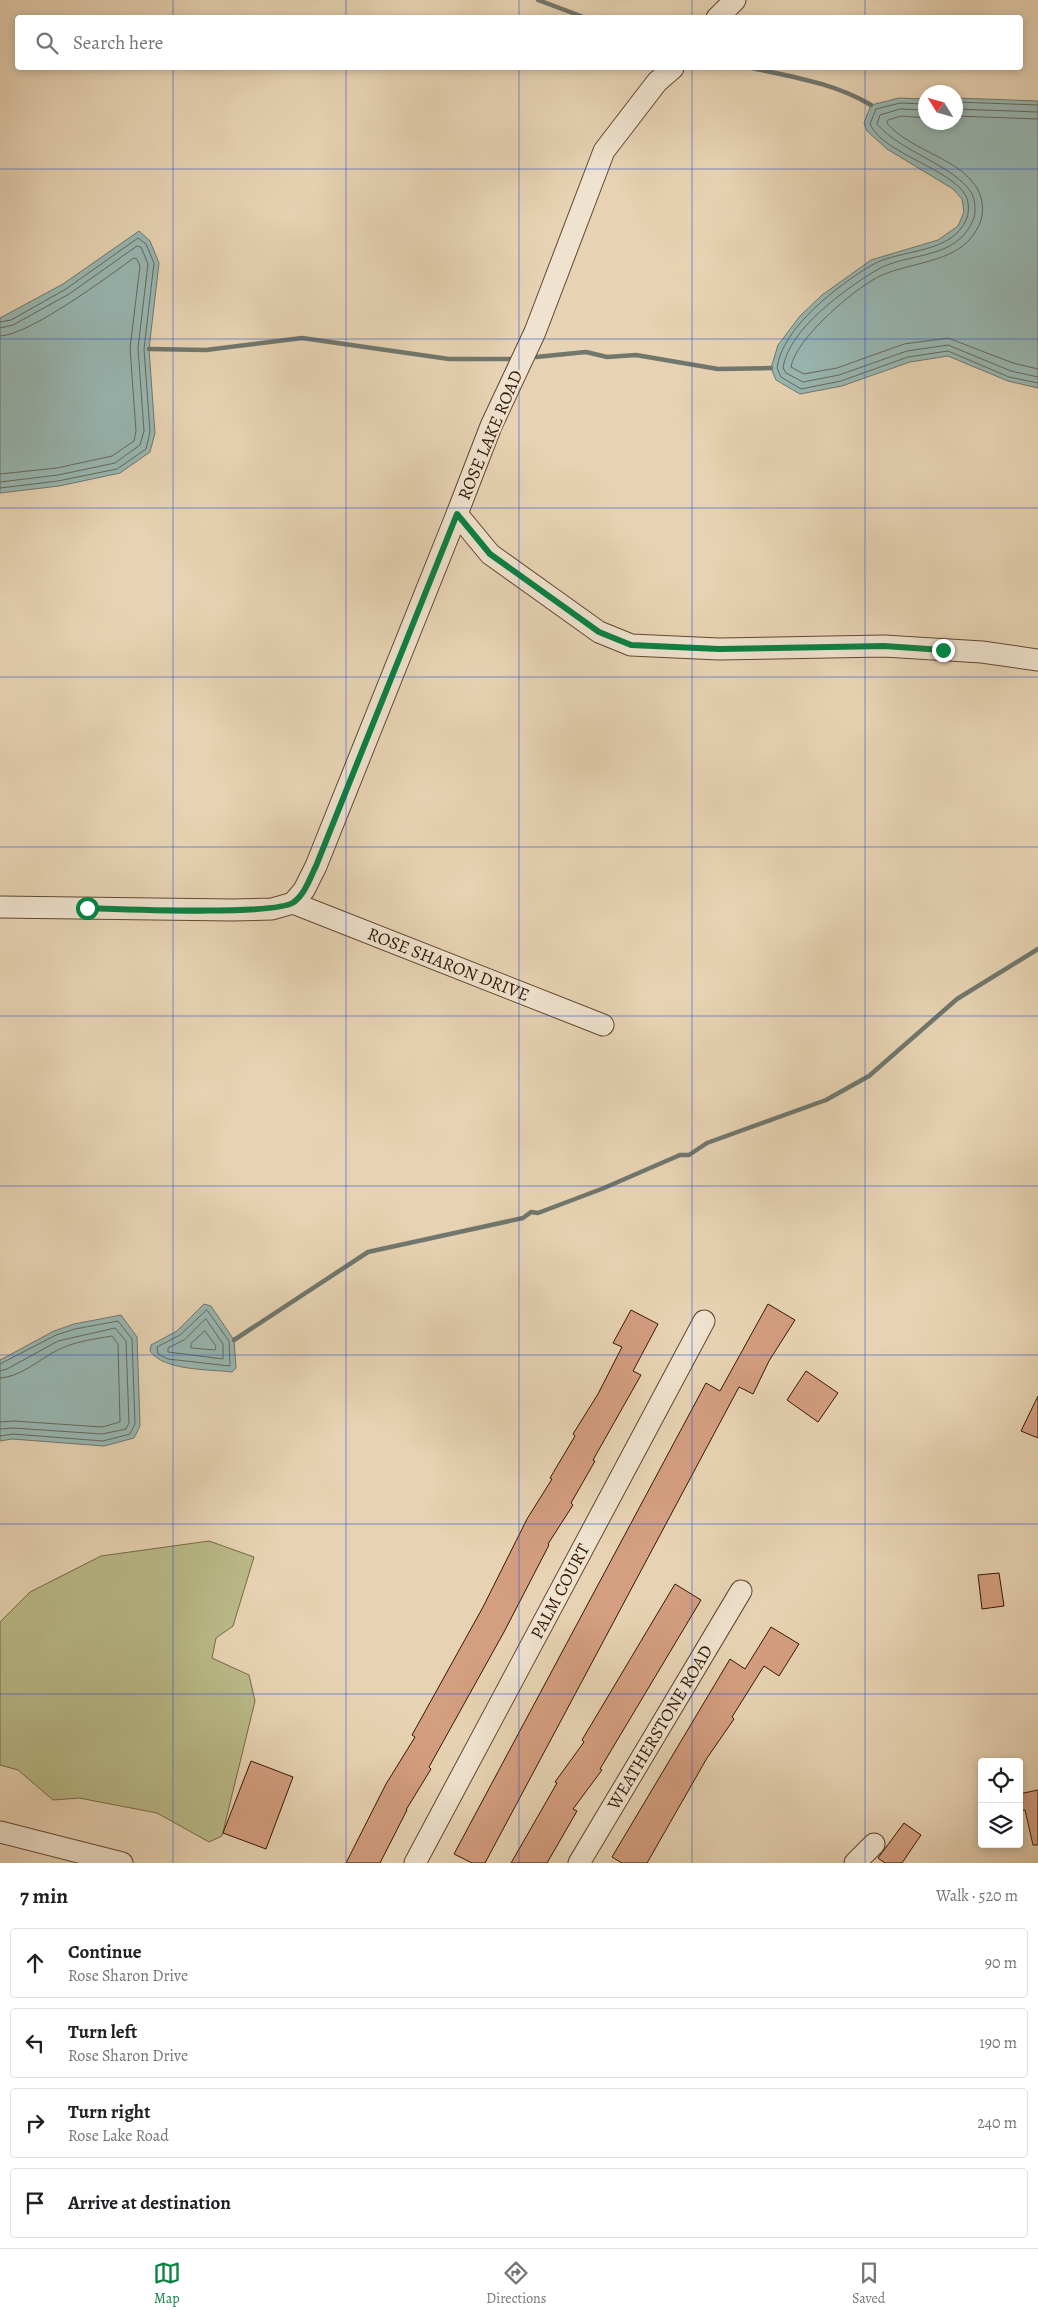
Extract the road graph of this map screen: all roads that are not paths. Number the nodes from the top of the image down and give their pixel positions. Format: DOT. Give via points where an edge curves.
graph roads {
  1 [pos="735,0"];
  2 [pos="720,15"];
  3 [pos="671,70"];
  4 [pos="457,514"];
  5 [pos="1038,660"];
  6 [pos="293,903"];
  7 [pos="0,907"];
  8 [pos="603,1025"];
  9 [pos="704,1321"];
  10 [pos="741,1591"];
  11 [pos="0,1832"];
  12 [pos="874,1844"];
  13 [pos="122,1863"];
  14 [pos="415,1863"];
  15 [pos="579,1863"];
  16 [pos="855,1863"];
  1 -- 2 [label="street"];
  3 -- 4 [label="street, ROSE LAKE ROAD" via="604,152 535,332"];
  4 -- 5 [label="street, ROSE LAKE ROAD" via="490,554 599,632 631,645 710,649 884,646 982,652"];
  4 -- 6 [label="street" via="316,866"];
  6 -- 7 [label="street" via="272,908 232,910"];
  6 -- 8 [label="street, ROSE SHARON DRIVE"];
  9 -- 14 [label="street, PALM COURT"];
  10 -- 15 [label="street, WEATHERSTONE ROAD"];
  11 -- 13 [label="street"];
  12 -- 16 [label="street"];
}
